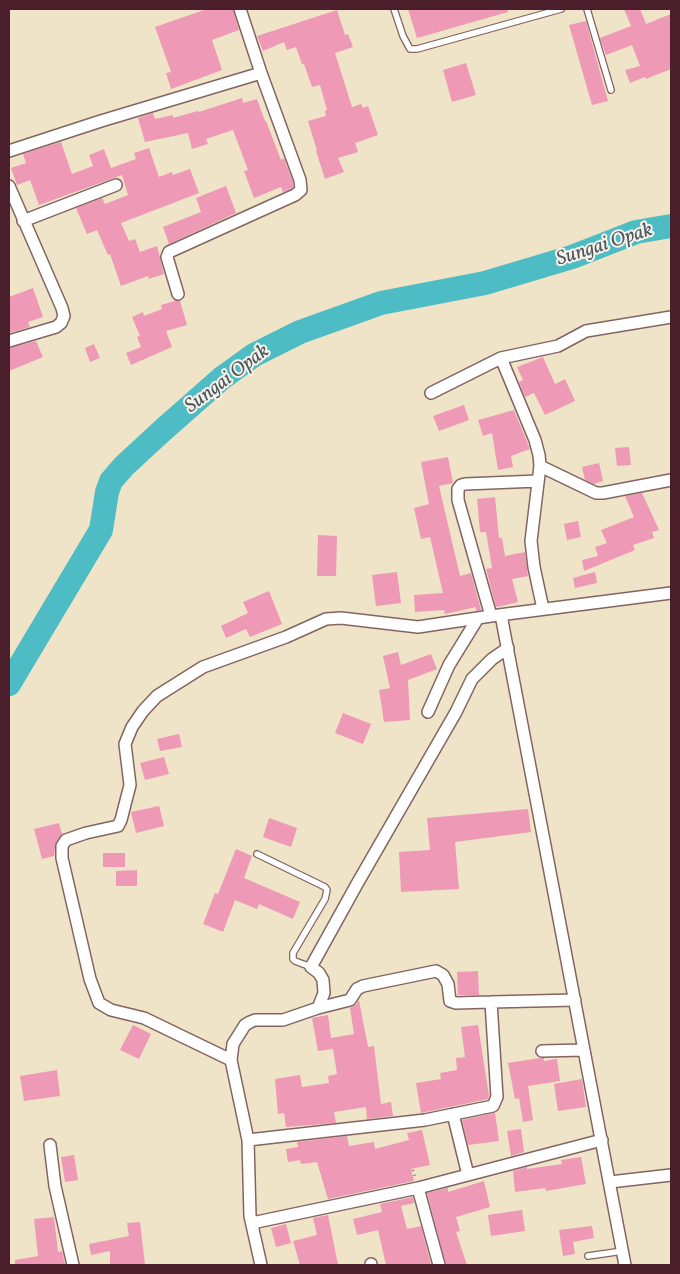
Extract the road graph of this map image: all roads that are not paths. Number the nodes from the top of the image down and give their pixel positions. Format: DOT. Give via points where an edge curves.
graph roads {
  1 [pos="240,9"];
  2 [pos="394,9"];
  3 [pos="561,9"];
  4 [pos="588,9"];
  5 [pos="261,73"];
  6 [pos="610,90"];
  7 [pos="9,151"];
  8 [pos="116,185"];
  9 [pos="9,186"];
  10 [pos="23,221"];
  11 [pos="178,294"];
  12 [pos="671,317"];
  13 [pos="9,341"];
  14 [pos="503,361"];
  15 [pos="431,393"];
  16 [pos="540,466"];
  17 [pos="671,480"];
  18 [pos="538,481"];
  19 [pos="671,592"];
  20 [pos="543,609"];
  21 [pos="496,615"];
  22 [pos="478,618"];
  23 [pos="508,648"];
  24 [pos="428,712"];
  25 [pos="257,854"];
  26 [pos="311,967"];
  27 [pos="575,1000"];
  28 [pos="492,1002"];
  29 [pos="318,1008"];
  30 [pos="584,1050"];
  31 [pos="542,1051"];
  32 [pos="231,1060"];
  33 [pos="454,1114"];
  34 [pos="248,1140"];
  35 [pos="602,1140"];
  36 [pos="50,1144"];
  37 [pos="468,1175"];
  38 [pos="671,1175"];
  39 [pos="610,1182"];
  40 [pos="418,1188"];
  41 [pos="252,1223"];
  42 [pos="623,1251"];
  43 [pos="588,1256"];
  44 [pos="73,1265"];
  45 [pos="261,1265"];
  46 [pos="439,1265"];
  47 [pos="625,1265"];
  1 -- 5 [label="street"];
  2 -- 3 [label="lane" via="410,49"];
  4 -- 6 [label="lane"];
  5 -- 7 [label="street"];
  5 -- 11 [label="street" via="301,190 169,252 167,257"];
  8 -- 10 [label="street"];
  9 -- 10 [label="street"];
  10 -- 13 [label="street" via="64,316 56,327"];
  12 -- 14 [label="street" via="593,329 558,346"];
  14 -- 15 [label="street"];
  14 -- 16 [label="street" via="535,440"];
  16 -- 17 [label="street" via="596,493"];
  16 -- 18 [label="street"];
  18 -- 20 [label="street" via="531,541"];
  18 -- 21 [label="street" via="465,484 458,489 458,500"];
  19 -- 20 [label="street"];
  20 -- 21 [label="street"];
  21 -- 22 [label="street"];
  21 -- 23 [label="street"];
  22 -- 24 [label="street" via="449,665"];
  22 -- 32 [label="street" via="418,627 326,619 203,667 157,696 132,726 125,744 130,785 118,826 72,837 62,846 92,990 99,1003 111,1010 144,1018"];
  23 -- 26 [label="street" via="472,679"];
  23 -- 27 [label="street"];
  25 -- 26 [label="lane" via="327,890 326,899 293,953 295,961"];
  26 -- 29 [label="street" via="323,980 324,993"];
  27 -- 28 [label="street"];
  27 -- 30 [label="street"];
  28 -- 29 [label="street" via="450,1001 448,984 443,975 436,972 363,986 350,1000"];
  28 -- 33 [label="street" via="496,1102 488,1108"];
  29 -- 32 [label="street" via="283,1020 250,1022 233,1044"];
  30 -- 31 [label="street"];
  30 -- 35 [label="street"];
  32 -- 34 [label="street"];
  33 -- 34 [label="street"];
  33 -- 37 [label="street"];
  34 -- 41 [label="street"];
  35 -- 37 [label="street"];
  35 -- 39 [label="street"];
  36 -- 44 [label="street" via="55,1186"];
  37 -- 40 [label="street"];
  38 -- 39 [label="street"];
  39 -- 42 [label="street"];
  40 -- 41 [label="street"];
  40 -- 46 [label="street"];
  41 -- 45 [label="street"];
  42 -- 43 [label="lane"];
  42 -- 47 [label="street"];
}
